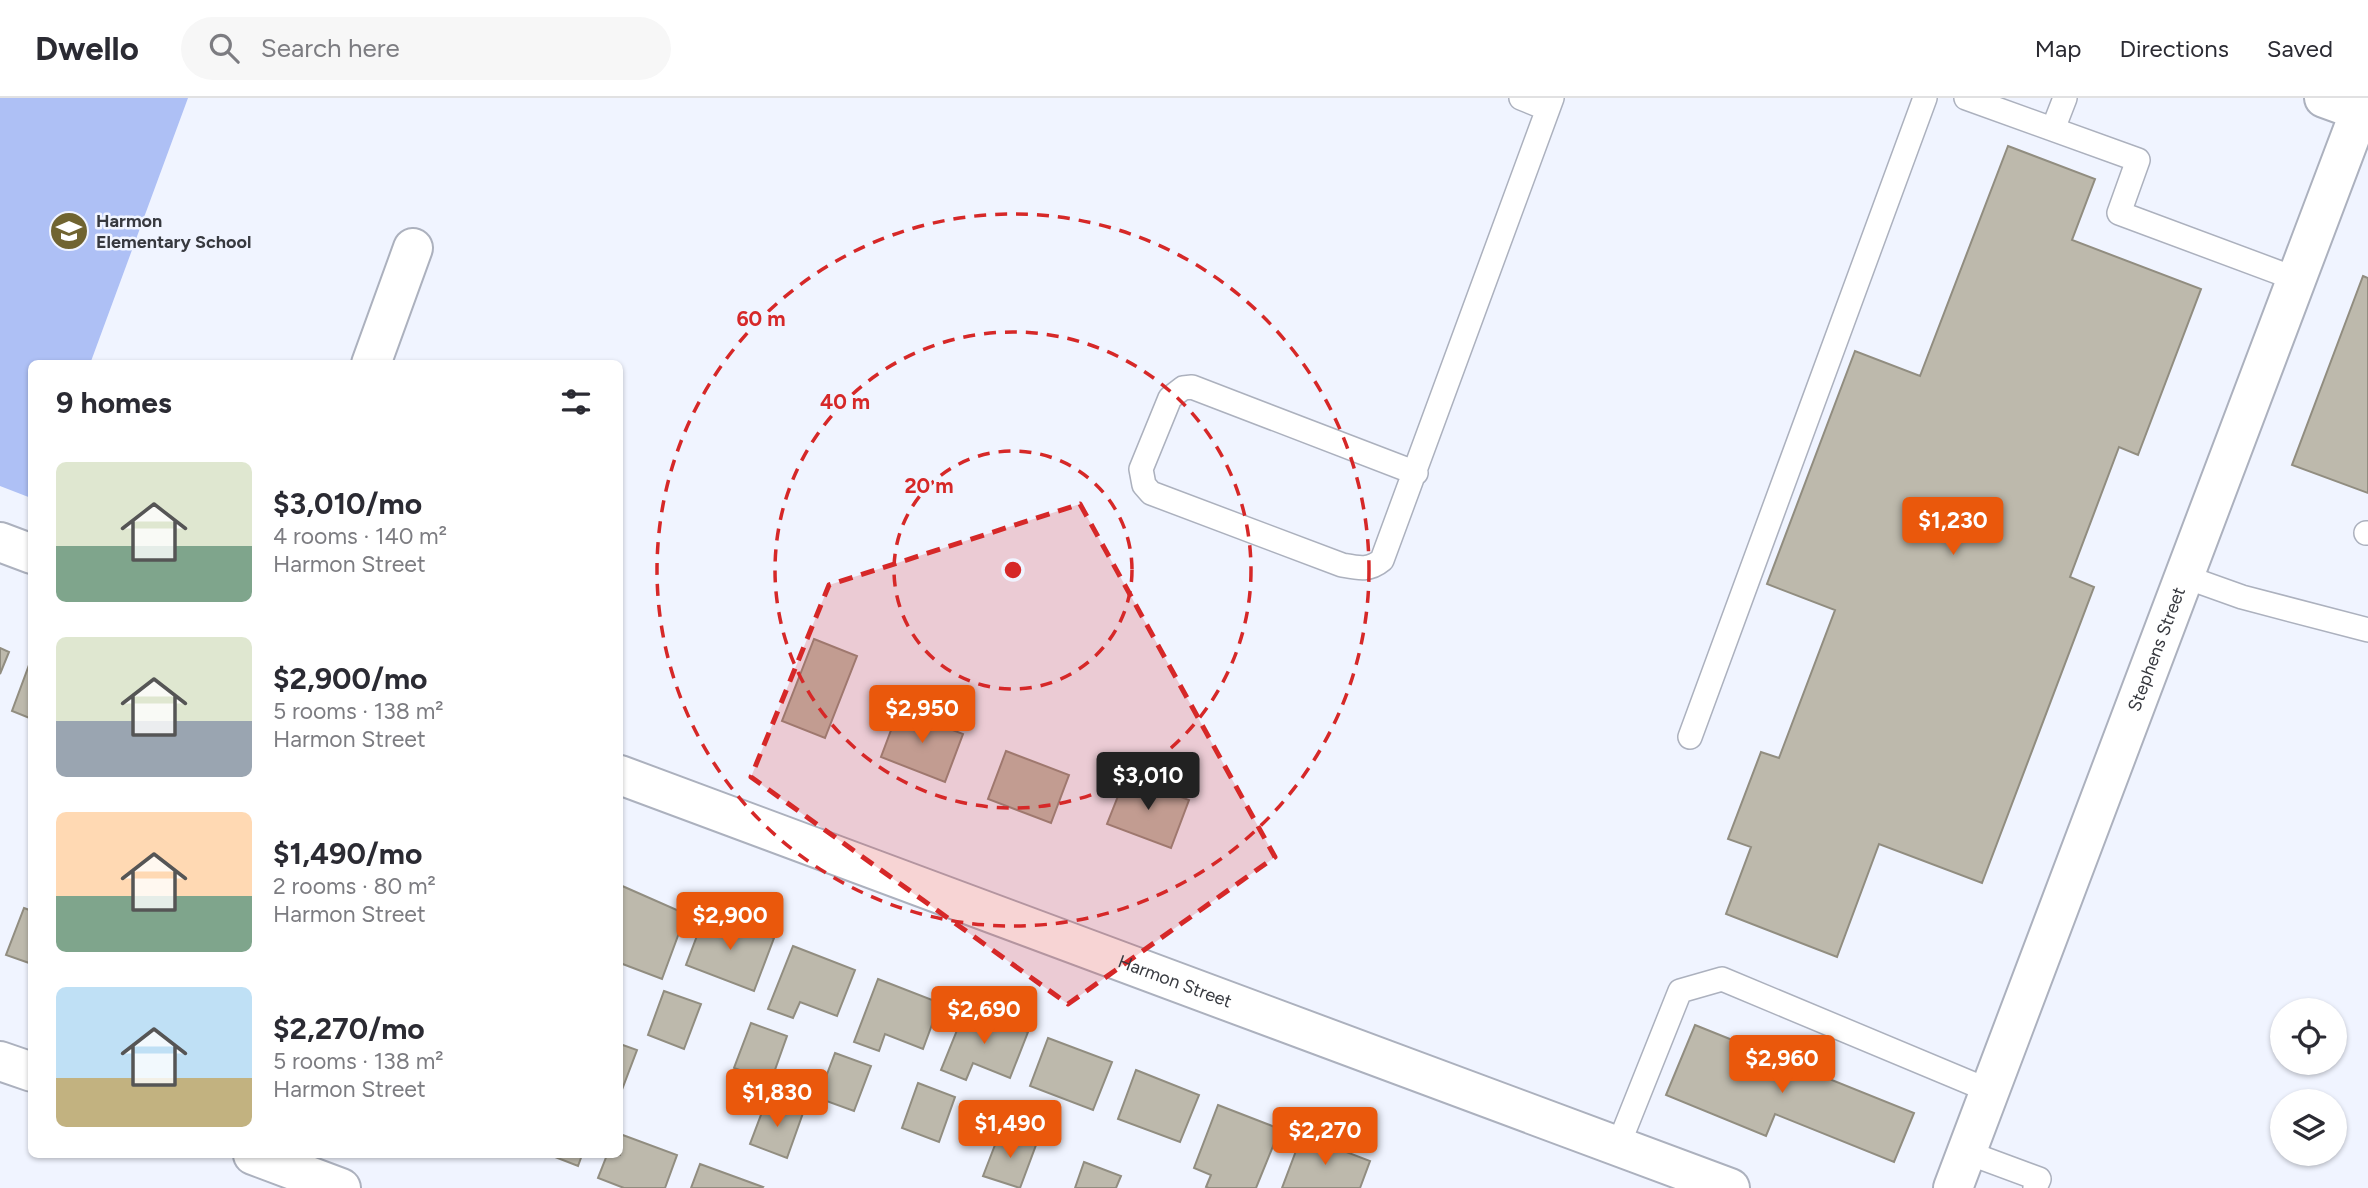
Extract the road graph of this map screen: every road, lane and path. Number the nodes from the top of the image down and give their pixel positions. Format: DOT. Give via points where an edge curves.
graph roads {
  1 [pos="1521,98"];
  2 [pos="1925,98"];
  3 [pos="1966,98"];
  4 [pos="2065,98"];
  5 [pos="2324,98"];
  6 [pos="1550,103"];
  7 [pos="2365,108"];
  8 [pos="2053,129"];
  9 [pos="413,248"];
  10 [pos="2299,280"];
  11 [pos="372,360"];
  12 [pos="1416,473"];
  13 [pos="0,542"];
  14 [pos="28,552"];
  15 [pos="2186,577"];
  16 [pos="2368,630"];
  17 [pos="1690,737"];
  18 [pos="623,776"];
  19 [pos="0,1060"];
  20 [pos="28,1070"];
  21 [pos="1990,1091"];
  22 [pos="1618,1146"];
  23 [pos="1966,1152"];
  24 [pos="261,1158"];
  25 [pos="1678,1179"];
  26 [pos="341,1188"];
  27 [pos="1730,1188"];
  28 [pos="1953,1188"];
  29 [pos="2035,1188"];
  1 -- 6 [label="lane"];
  2 -- 17 [label="lane"];
  3 -- 8 [label="lane"];
  4 -- 8 [label="lane"];
  5 -- 7 [label="street"];
  6 -- 12 [label="lane"];
  7 -- 10 [label="street, Stephens Street"];
  8 -- 10 [label="lane" via="2138,160 2119,213"];
  9 -- 11 [label="street"];
  10 -- 15 [label="street, Stephens Street"];
  12 -- 12 [label="lane" via="1382,560 1361,569 1151,493 1143,485 1142,469 1170,398 1192,387"];
  13 -- 14 [label="street"];
  15 -- 16 [label="lane" via="2242,597"];
  15 -- 21 [label="street, Stephens Street"];
  18 -- 22 [label="street, Harmon Street"];
  19 -- 20 [label="street"];
  21 -- 22 [label="lane" via="1722,979 1680,991"];
  21 -- 23 [label="street, Stephens Street"];
  22 -- 25 [label="street, Harmon Street"];
  23 -- 28 [label="street, Stephens Street"];
  23 -- 29 [label="lane" via="2039,1179"];
  24 -- 26 [label="street"];
  25 -- 27 [label="street, Harmon Street"];
}
